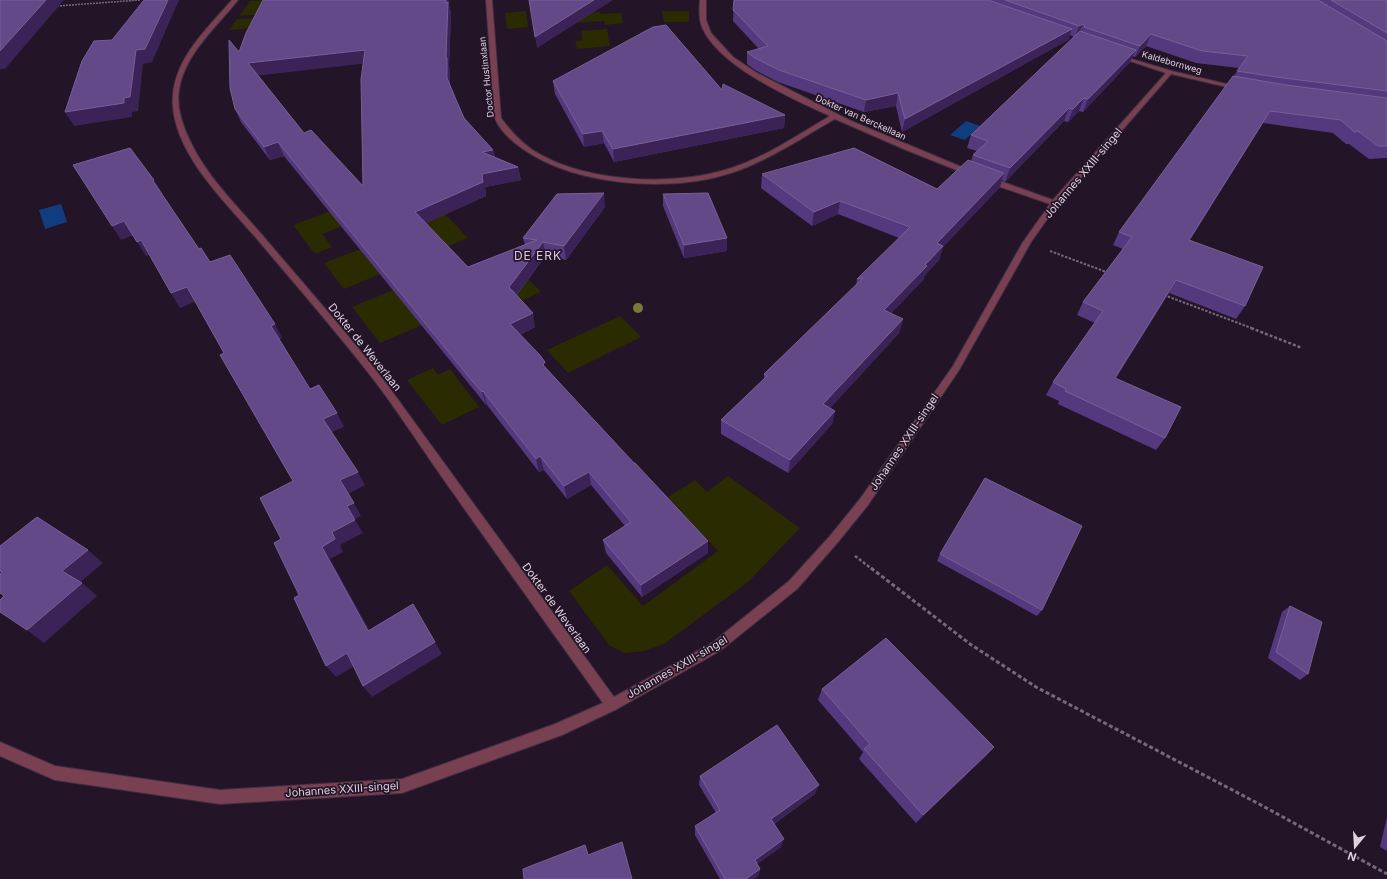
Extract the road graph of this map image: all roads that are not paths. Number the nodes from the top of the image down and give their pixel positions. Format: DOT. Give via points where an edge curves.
graph roads {
  1 [pos="234,0"];
  2 [pos="488,0"];
  3 [pos="703,0"];
  4 [pos="1112,53"];
  5 [pos="1170,72"];
  6 [pos="1249,89"];
  7 [pos="835,116"];
  8 [pos="1054,203"];
  9 [pos="612,705"];
  10 [pos="0,749"];
  1 -- 9 [label="street, Dokter de Weverlaan" via="181,70 175,98 176,110 191,150 216,185 378,379"];
  2 -- 7 [label="street, Doctor Hustinxlaan" via="498,118 520,144 542,158 569,168 632,181 694,179 726,172 749,163"];
  3 -- 7 [label="street, Dokter van Berckellaan" via="703,22 710,37 727,54 775,86"];
  4 -- 5 [label="street, Kaldebornweg"];
  5 -- 6 [label="street, Kaldebornweg"];
  5 -- 8 [label="street, Johannes XXIII-singel"];
  7 -- 8 [label="street, Dokter van Berckellaan" via="935,160"];
  8 -- 9 [label="street, Johannes XXIII-singel" via="1027,242 956,368 864,502 834,539 793,585 716,647"];
  9 -- 10 [label="street, Johannes XXIII-singel" via="557,730 402,786 220,797 55,773"];
}
